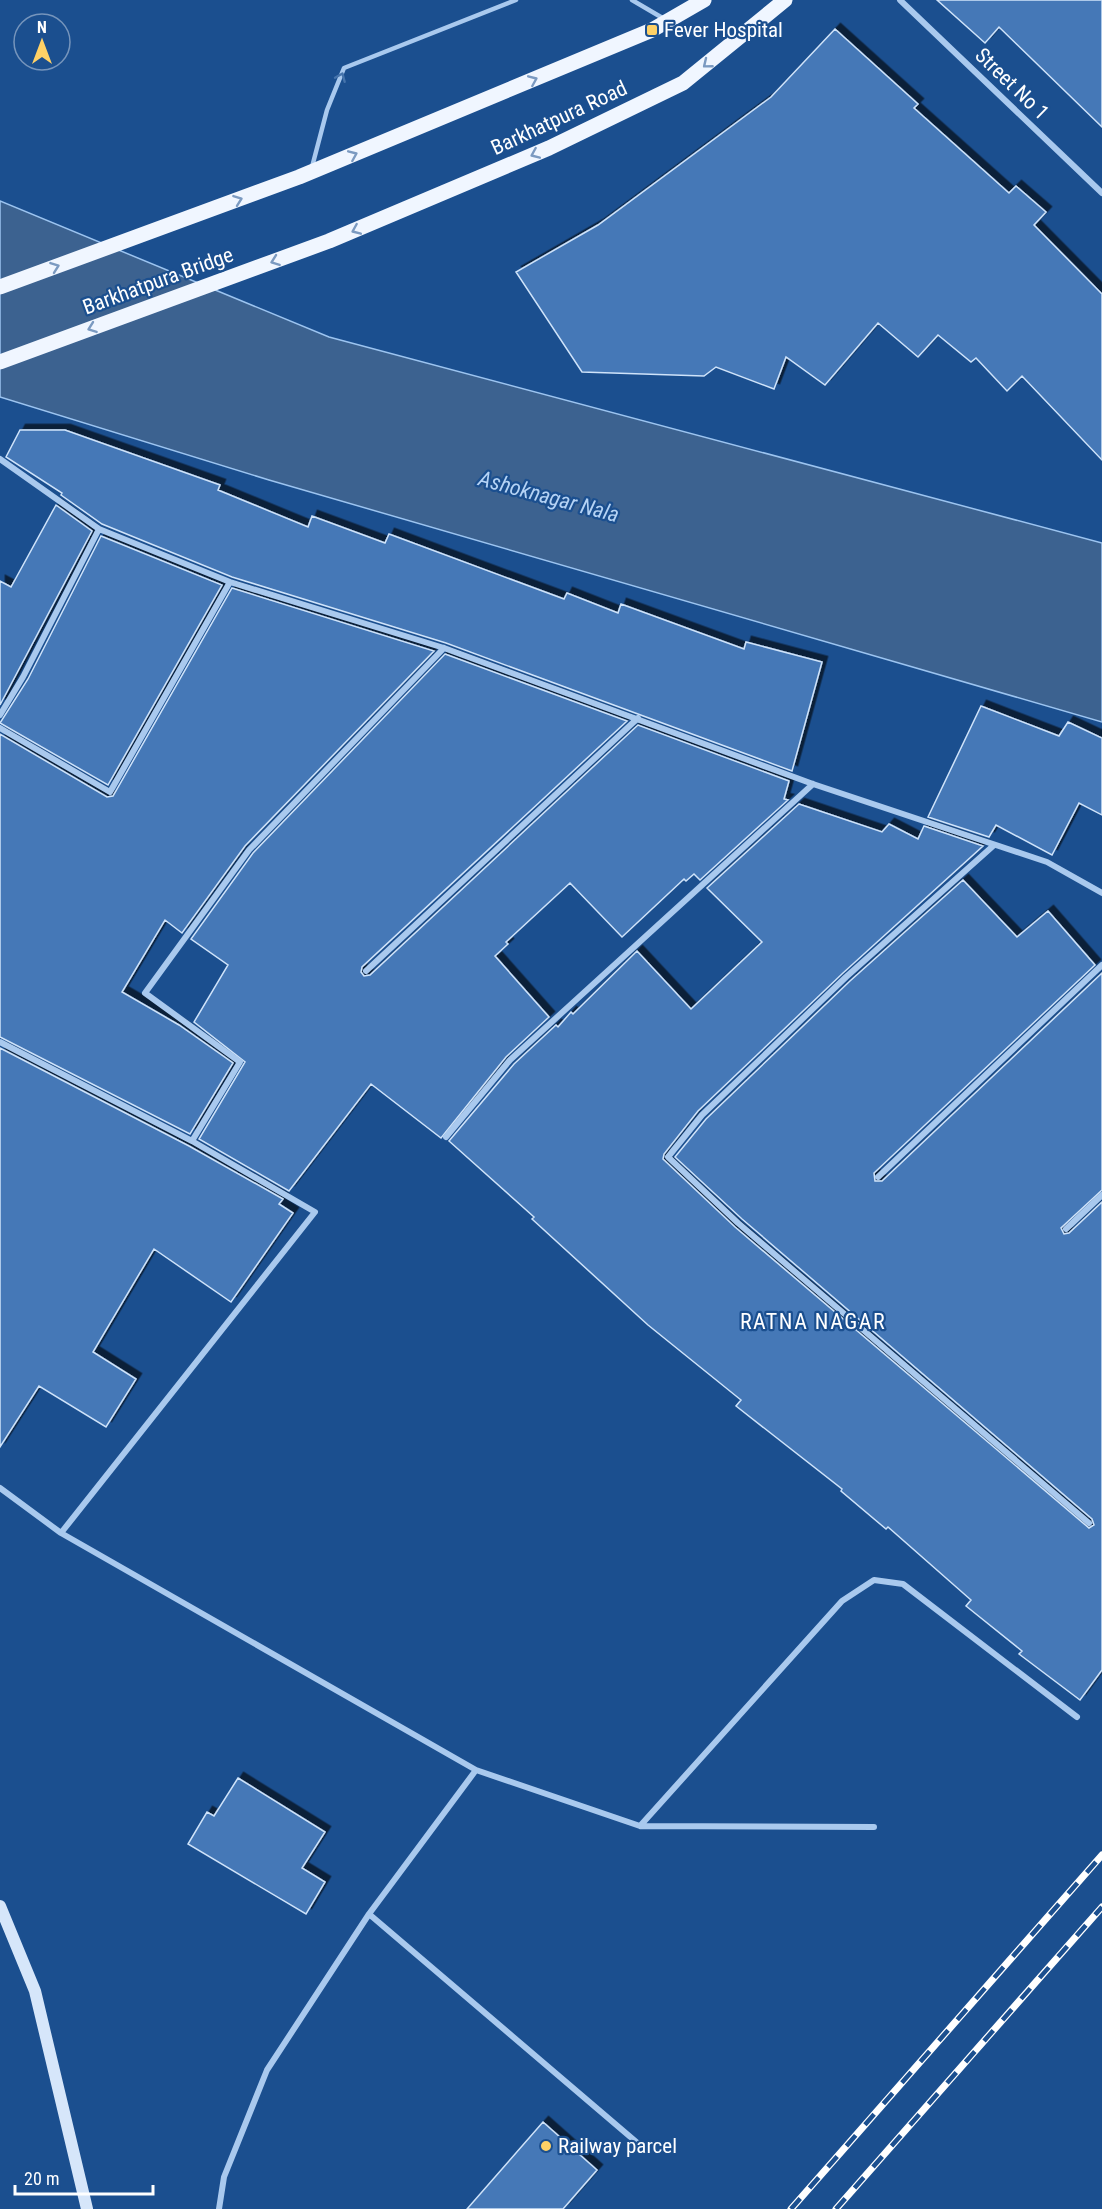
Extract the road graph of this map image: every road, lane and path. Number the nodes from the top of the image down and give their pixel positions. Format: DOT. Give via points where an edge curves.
graph roads {
  1 [pos="516,0"];
  2 [pos="632,0"];
  3 [pos="704,0"];
  4 [pos="785,0"];
  5 [pos="900,0"];
  6 [pos="668,21"];
  7 [pos="305,175"];
  8 [pos="1102,193"];
  9 [pos="330,241"];
  10 [pos="0,287"];
  11 [pos="0,362"];
  12 [pos="0,459"];
  13 [pos="99,529"];
  14 [pos="230,582"];
  15 [pos="444,648"];
  16 [pos="0,715"];
  17 [pos="638,718"];
  18 [pos="0,728"];
  19 [pos="813,784"];
  20 [pos="993,846"];
  21 [pos="1102,893"];
  22 [pos="1102,965"];
  23 [pos="366,970"];
  24 [pos="0,1042"];
  25 [pos="446,1137"];
  26 [pos="192,1141"];
  27 [pos="878,1177"];
  28 [pos="1102,1195"];
  29 [pos="1066,1229"];
  30 [pos="0,1488"];
  31 [pos="1089,1523"];
  32 [pos="61,1533"];
  33 [pos="1077,1717"];
  34 [pos="476,1770"];
  35 [pos="640,1826"];
  36 [pos="874,1827"];
  37 [pos="0,1906"];
  38 [pos="369,1914"];
  39 [pos="641,2146"];
  40 [pos="87,2209"];
  41 [pos="219,2209"];
  7 -- 1 [label="lane, one-way" via="344,68"];
  2 -- 6 [label="lane"];
  3 -- 6 [label="main road, Barkhatpura Road"];
  4 -- 9 [label="main road, Barkhatpura Road, one-way" via="683,83 549,148"];
  5 -- 8 [label="street, Street No 1"];
  7 -- 6 [label="main road, Barkhatpura Road, one-way"];
  10 -- 7 [label="main road, one-way"];
  9 -- 11 [label="main road, Barkhatpura Bridge, one-way"];
  12 -- 13 [label="street"];
  13 -- 14 [label="street"];
  13 -- 16 [label="street"];
  14 -- 15 [label="street"];
  14 -- 18 [label="street" via="110,792"];
  15 -- 17 [label="street"];
  15 -- 26 [label="street" via="249,850 145,993 240,1062"];
  17 -- 19 [label="street"];
  17 -- 23 [label="street"];
  19 -- 20 [label="street"];
  19 -- 25 [label="street" via="510,1060"];
  20 -- 21 [label="street" via="1047,862"];
  20 -- 31 [label="street" via="846,977 702,1114 668,1157 738,1222"];
  22 -- 27 [label="street"];
  24 -- 26 [label="street"];
  26 -- 32 [label="street" via="315,1212"];
  28 -- 29 [label="street"];
  30 -- 32 [label="street"];
  32 -- 34 [label="street"];
  33 -- 35 [label="street" via="903,1584 874,1580 842,1601"];
  34 -- 35 [label="street"];
  34 -- 38 [label="street"];
  35 -- 36 [label="street"];
  37 -- 40 [label="main road" via="35,1991"];
  38 -- 39 [label="street"];
  38 -- 41 [label="street" via="267,2070 224,2177"];
}
